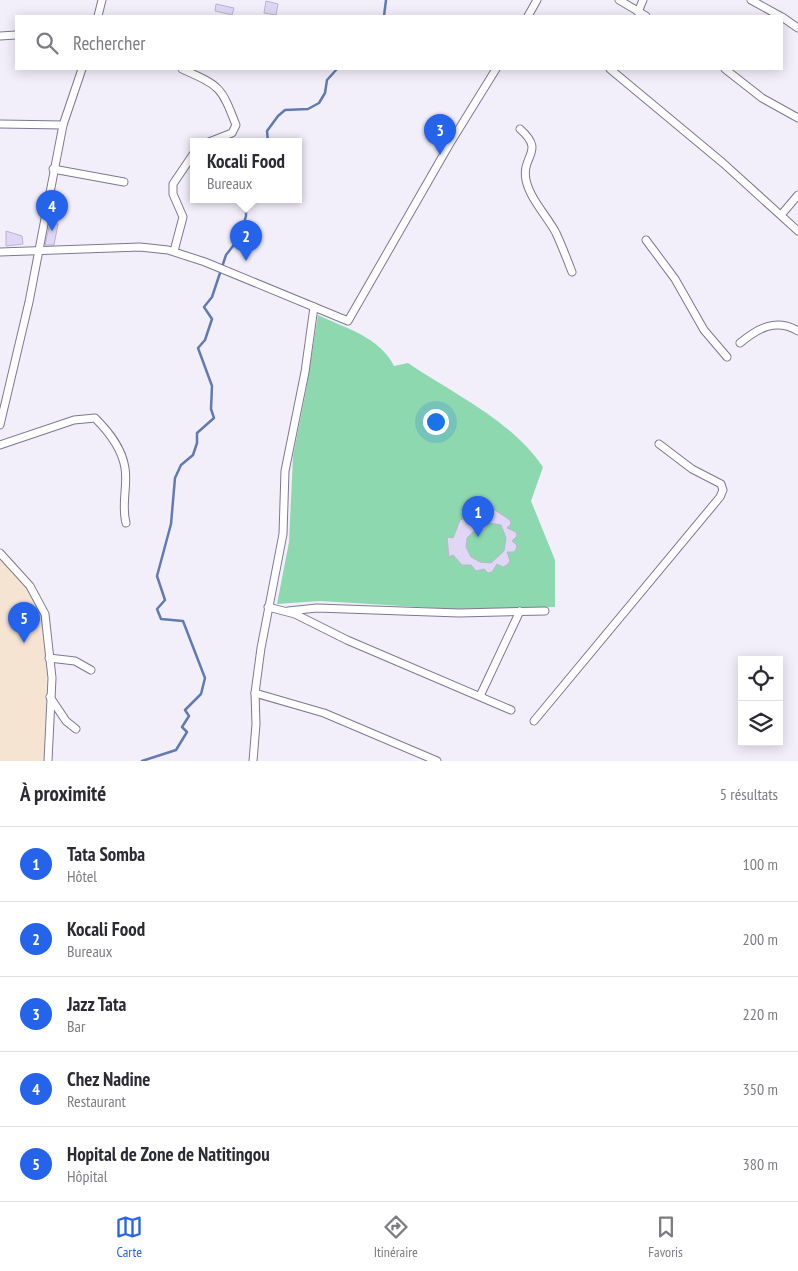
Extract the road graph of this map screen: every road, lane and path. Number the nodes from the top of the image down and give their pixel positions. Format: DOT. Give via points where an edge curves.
graph roads {
  1 [pos="102,0"];
  2 [pos="537,0"];
  3 [pos="619,0"];
  4 [pos="643,0"];
  5 [pos="751,0"];
  6 [pos="638,12"];
  7 [pos="98,15"];
  8 [pos="530,15"];
  9 [pos="644,15"];
  10 [pos="777,15"];
  11 [pos="783,18"];
  12 [pos="798,28"];
  13 [pos="15,35"];
  14 [pos="0,36"];
  15 [pos="82,70"];
  16 [pos="184,70"];
  17 [pos="495,70"];
  18 [pos="611,70"];
  19 [pos="726,70"];
  20 [pos="798,118"];
  21 [pos="0,124"];
  22 [pos="63,125"];
  23 [pos="520,129"];
  24 [pos="219,138"];
  25 [pos="190,159"];
  26 [pos="53,169"];
  27 [pos="124,182"];
  28 [pos="798,195"];
  29 [pos="782,215"];
  30 [pos="798,231"];
  31 [pos="646,240"];
  32 [pos="38,250"];
  33 [pos="174,251"];
  34 [pos="0,252"];
  35 [pos="572,272"];
  36 [pos="314,307"];
  37 [pos="798,332"];
  38 [pos="740,343"];
  39 [pos="727,357"];
  40 [pos="0,425"];
  41 [pos="659,444"];
  42 [pos="0,445"];
  43 [pos="126,523"];
  44 [pos="0,553"];
  45 [pos="268,607"];
  46 [pos="286,611"];
  47 [pos="520,611"];
  48 [pos="545,611"];
  49 [pos="49,658"];
  50 [pos="91,670"];
  51 [pos="255,693"];
  52 [pos="480,696"];
  53 [pos="50,697"];
  54 [pos="511,710"];
  55 [pos="534,721"];
  56 [pos="76,729"];
  57 [pos="48,761"];
  58 [pos="253,761"];
  59 [pos="437,761"];
  1 -- 7 [label="street"];
  2 -- 8 [label="street"];
  3 -- 6 [label="street"];
  4 -- 6 [label="street"];
  5 -- 10 [label="street"];
  6 -- 9 [label="street"];
  11 -- 12 [label="street"];
  13 -- 14 [label="street"];
  15 -- 22 [label="street"];
  16 -- 24 [label="street" via="214,82 226,100 236,126 232,133"];
  17 -- 36 [label="street" via="348,321"];
  18 -- 29 [label="street"];
  19 -- 20 [label="street" via="762,98"];
  21 -- 22 [label="street"];
  22 -- 26 [label="street"];
  23 -- 35 [label="street" via="533,144 525,172 530,191 556,234"];
  25 -- 33 [label="street" via="173,184 173,194 183,217"];
  26 -- 27 [label="street"];
  26 -- 32 [label="street"];
  28 -- 29 [label="street"];
  29 -- 30 [label="street"];
  31 -- 39 [label="street" via="675,279 704,330"];
  32 -- 33 [label="street" via="140,247"];
  32 -- 34 [label="street"];
  32 -- 40 [label="street"];
  33 -- 36 [label="street"];
  36 -- 45 [label="street" via="285,471 283,534"];
  37 -- 38 [label="street" via="791,327 762,326"];
  41 -- 55 [label="street" via="692,469 721,484 720,497"];
  42 -- 43 [label="street" via="74,420 95,418 116,443 126,469 122,503"];
  44 -- 49 [label="street" via="26,581 43,608 48,628"];
  45 -- 46 [label="street"];
  45 -- 51 [label="street"];
  46 -- 47 [label="street" via="317,608 459,613"];
  46 -- 52 [label="street"];
  47 -- 48 [label="street"];
  47 -- 52 [label="street"];
  49 -- 50 [label="street" via="76,661"];
  49 -- 53 [label="street"];
  51 -- 58 [label="street"];
  51 -- 59 [label="street" via="324,713"];
  52 -- 54 [label="street"];
  53 -- 56 [label="street"];
  53 -- 57 [label="street"];
}
